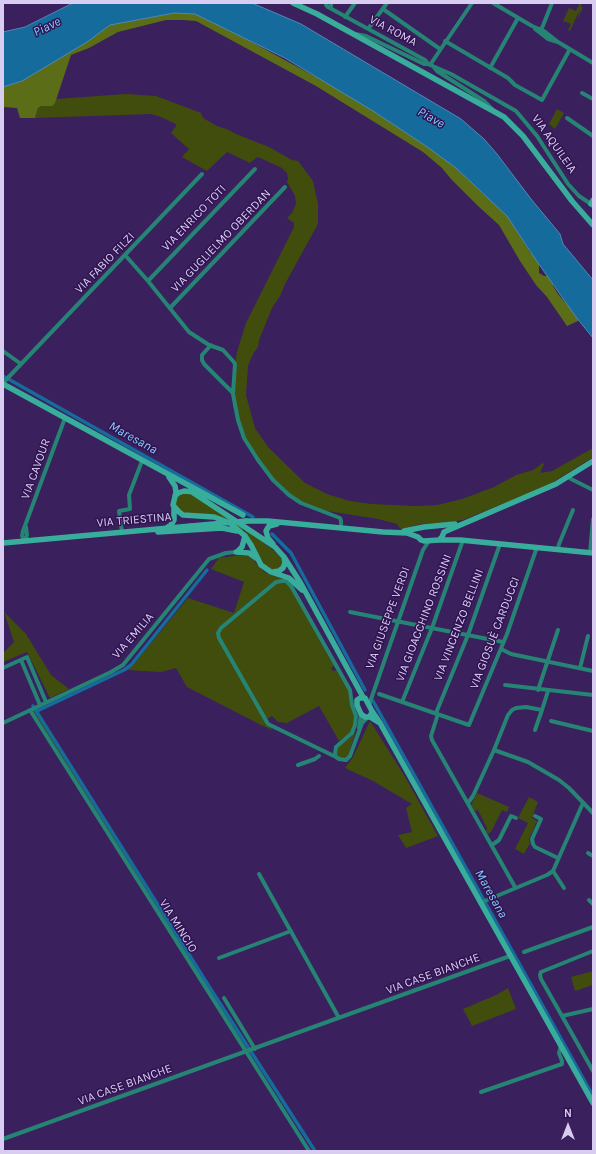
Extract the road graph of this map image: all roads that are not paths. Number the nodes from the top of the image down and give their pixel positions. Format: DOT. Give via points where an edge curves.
graph roads {
  1 [pos="293,3"];
  2 [pos="321,3"];
  3 [pos="355,3"];
  4 [pos="387,3"];
  5 [pos="472,3"];
  6 [pos="493,3"];
  7 [pos="552,3"];
  8 [pos="330,5"];
  9 [pos="383,9"];
  10 [pos="345,17"];
  11 [pos="518,18"];
  12 [pos="368,29"];
  13 [pos="540,30"];
  14 [pos="354,34"];
  15 [pos="445,41"];
  16 [pos="440,49"];
  17 [pos="570,49"];
  18 [pos="593,63"];
  19 [pos="430,65"];
  20 [pos="490,68"];
  21 [pos="582,94"];
  22 [pos="593,99"];
  23 [pos="493,110"];
  24 [pos="567,118"];
  25 [pos="593,136"];
  26 [pos="255,169"];
  27 [pos="202,174"];
  28 [pos="285,187"];
  29 [pos="592,203"];
  30 [pos="593,225"];
  31 [pos="126,255"];
  32 [pos="148,281"];
  33 [pos="170,308"];
  34 [pos="211,346"];
  35 [pos="3,351"];
  36 [pos="21,364"];
  37 [pos="3,383"];
  38 [pos="233,394"];
  39 [pos="66,418"];
  40 [pos="142,461"];
  41 [pos="593,461"];
  42 [pos="165,474"];
  43 [pos="568,476"];
  44 [pos="593,490"];
  45 [pos="194,492"];
  46 [pos="175,497"];
  47 [pos="174,506"];
  48 [pos="573,510"];
  49 [pos="593,519"];
  50 [pos="259,521"];
  51 [pos="464,522"];
  52 [pos="290,524"];
  53 [pos="439,526"];
  54 [pos="165,528"];
  55 [pos="341,528"];
  56 [pos="421,528"];
  57 [pos="138,530"];
  58 [pos="122,532"];
  59 [pos="444,532"];
  60 [pos="396,533"];
  61 [pos="243,534"];
  62 [pos="420,538"];
  63 [pos="451,539"];
  64 [pos="439,540"];
  65 [pos="463,540"];
  66 [pos="25,541"];
  67 [pos="429,541"];
  68 [pos="3,543"];
  69 [pos="500,544"];
  70 [pos="275,547"];
  71 [pos="537,547"];
  72 [pos="558,549"];
  73 [pos="423,550"];
  74 [pos="236,552"];
  75 [pos="592,553"];
  76 [pos="284,557"];
  77 [pos="257,558"];
  78 [pos="271,572"];
  79 [pos="307,595"];
  80 [pos="350,612"];
  81 [pos="397,622"];
  82 [pos="432,628"];
  83 [pos="558,630"];
  84 [pos="468,635"];
  85 [pos="588,636"];
  86 [pos="503,642"];
  87 [pos="501,649"];
  88 [pos="21,660"];
  89 [pos="547,662"];
  90 [pos="3,668"];
  91 [pos="580,668"];
  92 [pos="593,671"];
  93 [pos="352,674"];
  94 [pos="505,685"];
  95 [pos="538,690"];
  96 [pos="548,691"];
  97 [pos="373,692"];
  98 [pos="379,694"];
  99 [pos="593,695"];
  100 [pos="364,698"];
  101 [pos="357,700"];
  102 [pos="46,702"];
  103 [pos="402,702"];
  104 [pos="40,705"];
  105 [pos="369,705"];
  106 [pos="33,708"];
  107 [pos="542,710"];
  108 [pos="361,714"];
  109 [pos="437,714"];
  110 [pos="370,715"];
  111 [pos="551,721"];
  112 [pos="3,723"];
  113 [pos="535,730"];
  114 [pos="593,731"];
  115 [pos="358,734"];
  116 [pos="494,750"];
  117 [pos="319,756"];
  118 [pos="336,757"];
  119 [pos="298,765"];
  120 [pos="468,803"];
  121 [pos="583,803"];
  122 [pos="593,813"];
  123 [pos="535,816"];
  124 [pos="516,818"];
  125 [pos="492,845"];
  126 [pos="588,853"];
  127 [pos="593,856"];
  128 [pos="558,858"];
  129 [pos="553,871"];
  130 [pos="259,874"];
  131 [pos="515,887"];
  132 [pos="564,888"];
  133 [pos="589,900"];
  134 [pos="481,902"];
  135 [pos="593,904"];
  136 [pos="593,927"];
  137 [pos="291,932"];
  138 [pos="593,951"];
  139 [pos="524,952"];
  140 [pos="510,956"];
  141 [pos="218,958"];
  142 [pos="224,998"];
  143 [pos="593,1009"];
  144 [pos="562,1016"];
  145 [pos="339,1018"];
  146 [pos="561,1046"];
  147 [pos="250,1051"];
  148 [pos="593,1071"];
  149 [pos="482,1092"];
  150 [pos="593,1103"];
  151 [pos="3,1140"];
  152 [pos="309,1151"];
  1 -- 14 [label="street"];
  2 -- 8 [label="street, VIA ROMA"];
  3 -- 10 [label="street"];
  4 -- 9 [label="street"];
  5 -- 15 [label="street"];
  6 -- 11 [label="street"];
  7 -- 13 [label="street"];
  8 -- 10 [label="street, VIA ROMA"];
  9 -- 12 [label="street"];
  9 -- 16 [label="street"];
  10 -- 12 [label="street, VIA ROMA"];
  11 -- 13 [label="street"];
  11 -- 20 [label="street"];
  12 -- 19 [label="street, VIA ROMA"];
  13 -- 17 [label="street" via="550,40"];
  14 -- 19 [label="street" via="366,36"];
  14 -- 23 [label="street"];
  15 -- 16 [label="street"];
  15 -- 20 [label="street"];
  16 -- 19 [label="street"];
  17 -- 18 [label="street"];
  17 -- 20 [label="street" via="542,100"];
  19 -- 23 [label="street" via="484,101"];
  19 -- 29 [label="street, VIA AQUILEIA" via="516,111 537,136 568,184 579,196"];
  21 -- 22 [label="street"];
  23 -- 30 [label="street" via="509,121 523,136"];
  24 -- 25 [label="street"];
  26 -- 32 [label="street, VIA ENRICO TOTI"];
  27 -- 31 [label="street, VIA FABIO FILZI"];
  28 -- 33 [label="street, VIA GUGLIELMO OBERDAN"];
  31 -- 32 [label="street"];
  31 -- 36 [label="street, VIA FABIO FILZI"];
  32 -- 33 [label="street"];
  33 -- 34 [label="street" via="189,332"];
  34 -- 38 [label="street" via="223,350 235,364"];
  34 -- 38 [label="street" via="202,355 202,360"];
  35 -- 36 [label="street"];
  36 -- 37 [label="street, VIA FABIO FILZI"];
  37 -- 39 [label="street"];
  38 -- 55 [label="street" via="244,438 273,480 300,503 340,518"];
  39 -- 40 [label="street"];
  39 -- 66 [label="street, VIA CAVOUR" via="26,526"];
  40 -- 42 [label="street"];
  40 -- 58 [label="street" via="129,495 130,509 119,511"];
  41 -- 43 [label="street"];
  42 -- 45 [label="street"];
  42 -- 46 [label="street" via="175,486"];
  43 -- 44 [label="street"];
  43 -- 51 [label="street" via="556,484"];
  45 -- 46 [label="street" via="181,492"];
  45 -- 50 [label="street"];
  45 -- 70 [label="street"];
  46 -- 47 [label="street"];
  47 -- 54 [label="street" via="174,520"];
  47 -- 61 [label="street" via="183,515 224,520"];
  48 -- 72 [label="street"];
  49 -- 75 [label="street"];
  50 -- 52 [label="street, VIA TRIESTINA"];
  50 -- 54 [label="street, VIA TRIESTINA, bridge"];
  51 -- 53 [label="street"];
  51 -- 59 [label="street"];
  52 -- 55 [label="street"];
  52 -- 70 [label="street" via="272,525 267,528 266,534"];
  53 -- 56 [label="street"];
  53 -- 59 [label="street"];
  54 -- 57 [label="street, VIA TRIESTINA"];
  55 -- 60 [label="street"];
  56 -- 60 [label="street"];
  56 -- 62 [label="street" via="417,532"];
  57 -- 58 [label="street, VIA TRIESTINA"];
  57 -- 61 [label="street" via="167,532 226,528"];
  58 -- 66 [label="street, VIA TRIESTINA"];
  59 -- 63 [label="street" via="446,537"];
  59 -- 64 [label="street"];
  60 -- 62 [label="street"];
  61 -- 74 [label="street" via="242,547"];
  61 -- 77 [label="street"];
  62 -- 67 [label="street"];
  62 -- 73 [label="street"];
  63 -- 64 [label="street"];
  63 -- 65 [label="street"];
  64 -- 67 [label="street"];
  65 -- 69 [label="street"];
  65 -- 82 [label="street, VIA GIOACCHINO ROSSINI"];
  66 -- 68 [label="street, VIA TRIESTINA"];
  67 -- 73 [label="street, VIA GIUSEPPE VERDI"];
  69 -- 71 [label="street"];
  69 -- 84 [label="street, VIA VINCENZO BELLINI"];
  70 -- 76 [label="street"];
  71 -- 72 [label="street"];
  71 -- 86 [label="street, VIA GIOSUÈ CARDUCCI"];
  72 -- 75 [label="street"];
  73 -- 81 [label="street, VIA GIUSEPPE VERDI"];
  74 -- 77 [label="street" via="249,553"];
  74 -- 102 [label="street, VIA EMILIA" via="209,559 122,665"];
  76 -- 78 [label="street" via="283,568"];
  76 -- 79 [label="street"];
  77 -- 78 [label="street" via="261,565"];
  78 -- 79 [label="street" via="289,578"];
  79 -- 93 [label="street"];
  80 -- 81 [label="street"];
  81 -- 82 [label="street"];
  81 -- 97 [label="street, VIA GIUSEPPE VERDI"];
  82 -- 84 [label="street"];
  82 -- 103 [label="street, VIA GIOACCHINO ROSSINI"];
  83 -- 89 [label="street"];
  84 -- 86 [label="street"];
  84 -- 109 [label="street, VIA VINCENZO BELLINI"];
  85 -- 91 [label="street"];
  86 -- 87 [label="street, VIA GIOSUÈ CARDUCCI"];
  87 -- 89 [label="street"];
  87 -- 109 [label="street, VIA GIOSUÈ CARDUCCI" via="469,725"];
  88 -- 90 [label="street"];
  88 -- 102 [label="street" via="27,658"];
  88 -- 104 [label="street"];
  89 -- 91 [label="street"];
  89 -- 95 [label="street"];
  91 -- 92 [label="street"];
  93 -- 100 [label="street"];
  93 -- 101 [label="street"];
  94 -- 95 [label="street"];
  95 -- 96 [label="street"];
  96 -- 99 [label="street"];
  96 -- 107 [label="street"];
  97 -- 100 [label="street"];
  97 -- 105 [label="street, VIA GIUSEPPE VERDI"];
  98 -- 103 [label="street"];
  100 -- 101 [label="street"];
  100 -- 105 [label="street"];
  101 -- 108 [label="street"];
  102 -- 104 [label="street, VIA EMILIA"];
  103 -- 109 [label="street"];
  104 -- 106 [label="street, VIA EMILIA"];
  105 -- 110 [label="street"];
  106 -- 112 [label="street, VIA EMILIA"];
  106 -- 147 [label="street, VIA MINCIO"];
  107 -- 113 [label="street"];
  107 -- 116 [label="street" via="526,707 512,710 508,714"];
  108 -- 110 [label="street"];
  108 -- 115 [label="street"];
  109 -- 120 [label="street, VIA VINCENZO BELLINI" via="431,737"];
  110 -- 115 [label="street"];
  110 -- 134 [label="street" via="380,723"];
  111 -- 114 [label="street"];
  115 -- 118 [label="street" via="348,758 344,760"];
  116 -- 120 [label="street"];
  116 -- 121 [label="street" via="528,762 564,784"];
  117 -- 119 [label="street"];
  118 -- 118 [label="street" via="335,750 338,744 352,733 355,725 356,716 350,690 291,586 282,580 276,582 221,628 218,635 268,724"];
  120 -- 125 [label="street, VIA VINCENZO BELLINI"];
  121 -- 122 [label="street"];
  121 -- 128 [label="street"];
  123 -- 128 [label="street" via="541,819 532,839 533,844"];
  124 -- 125 [label="street" via="512,816 499,840"];
  125 -- 131 [label="street, VIA VINCENZO BELLINI"];
  126 -- 127 [label="street"];
  128 -- 129 [label="street"];
  129 -- 131 [label="street"];
  129 -- 132 [label="street"];
  130 -- 137 [label="street"];
  131 -- 134 [label="street"];
  133 -- 135 [label="street"];
  134 -- 140 [label="street"];
  136 -- 139 [label="street"];
  137 -- 141 [label="street"];
  137 -- 145 [label="street"];
  138 -- 144 [label="street" via="541,972 541,979"];
  140 -- 145 [label="street, VIA CASE BIANCHE"];
  140 -- 146 [label="street"];
  142 -- 147 [label="street"];
  143 -- 144 [label="street"];
  144 -- 148 [label="street"];
  145 -- 147 [label="street, VIA CASE BIANCHE"];
  146 -- 149 [label="street" via="558,1053 562,1064"];
  146 -- 150 [label="street"];
  147 -- 151 [label="street, VIA CASE BIANCHE"];
  147 -- 152 [label="street, VIA MINCIO"];
}
